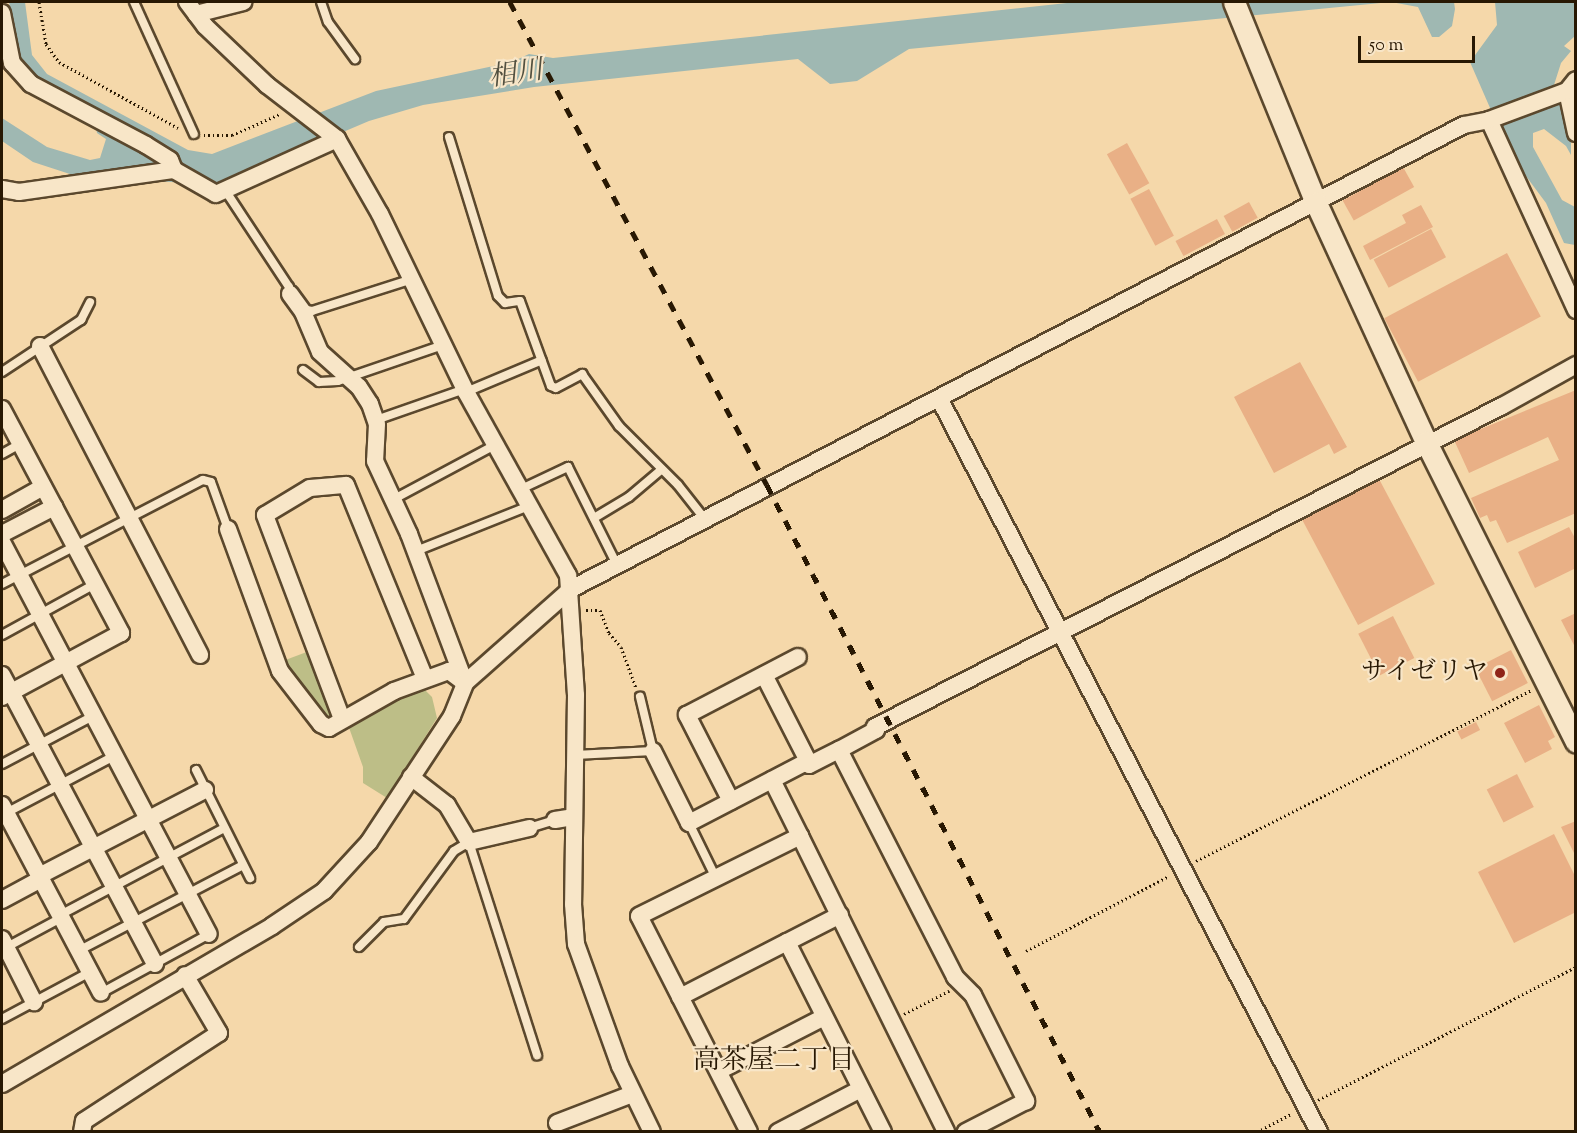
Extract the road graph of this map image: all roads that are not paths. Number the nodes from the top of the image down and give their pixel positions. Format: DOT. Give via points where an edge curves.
graph roads {
  1 [pos="134,2"];
  2 [pos="243,2"];
  3 [pos="321,2"];
  4 [pos="191,8"];
  5 [pos="1237,9"];
  6 [pos="2,13"];
  7 [pos="355,59"];
  8 [pos="1571,86"];
  9 [pos="1489,120"];
  10 [pos="1575,133"];
  11 [pos="194,134"];
  12 [pos="449,137"];
  13 [pos="337,139"];
  14 [pos="174,170"];
  15 [pos="2,189"];
  16 [pos="225,190"];
  17 [pos="1316,203"];
  18 [pos="412,279"];
  19 [pos="290,294"];
  20 [pos="90,302"];
  21 [pos="301,309"];
  22 [pos="1575,310"];
  23 [pos="443,345"];
  24 [pos="40,346"];
  25 [pos="542,360"];
  26 [pos="1575,364"];
  27 [pos="303,370"];
  28 [pos="2,372"];
  29 [pos="347,378"];
  30 [pos="465,390"];
  31 [pos="939,398"];
  32 [pos="2,409"];
  33 [pos="376,420"];
  34 [pos="1426,442"];
  35 [pos="20,444"];
  36 [pos="495,445"];
  37 [pos="2,454"];
  38 [pos="662,469"];
  39 [pos="43,487"];
  40 [pos="521,489"];
  41 [pos="394,498"];
  42 [pos="529,506"];
  43 [pos="54,507"];
  44 [pos="2,510"];
  45 [pos="129,518"];
  46 [pos="594,518"];
  47 [pos="704,518"];
  48 [pos="228,529"];
  49 [pos="2,534"];
  50 [pos="2,542"];
  51 [pos="74,546"];
  52 [pos="416,551"];
  53 [pos="616,563"];
  54 [pos="19,575"];
  55 [pos="2,584"];
  56 [pos="95,584"];
  57 [pos="571,590"];
  58 [pos="40,614"];
  59 [pos="1058,633"];
  60 [pos="2,635"];
  61 [pos="200,655"];
  62 [pos="798,657"];
  63 [pos="65,663"];
  64 [pos="2,675"];
  65 [pos="764,675"];
  66 [pos="425,679"];
  67 [pos="465,683"];
  68 [pos="6,694"];
  69 [pos="640,697"];
  70 [pos="93,716"];
  71 [pos="342,719"];
  72 [pos="1575,741"];
  73 [pos="39,745"];
  74 [pos="839,750"];
  75 [pos="653,751"];
  76 [pos="574,755"];
  77 [pos="114,756"];
  78 [pos="808,761"];
  79 [pos="2,764"];
  80 [pos="196,770"];
  81 [pos="411,777"];
  82 [pos="772,780"];
  83 [pos="60,785"];
  84 [pos="205,790"];
  85 [pos="731,801"];
  86 [pos="4,813"];
  87 [pos="573,817"];
  88 [pos="148,819"];
  89 [pos="555,820"];
  90 [pos="689,823"];
  91 [pos="224,828"];
  92 [pos="529,828"];
  93 [pos="800,836"];
  94 [pos="469,842"];
  95 [pos="93,847"];
  96 [pos="168,857"];
  97 [pos="243,865"];
  98 [pos="40,877"];
  99 [pos="716,878"];
  100 [pos="250,879"];
  101 [pos="114,886"];
  102 [pos="188,894"];
  103 [pos="2,900"];
  104 [pos="840,915"];
  105 [pos="61,916"];
  106 [pos="133,923"];
  107 [pos="209,934"];
  108 [pos="787,942"];
  109 [pos="3,945"];
  110 [pos="359,947"];
  111 [pos="78,951"];
  112 [pos="155,964"];
  113 [pos="90,972"];
  114 [pos="185,975"];
  115 [pos="100,993"];
  116 [pos="680,997"];
  117 [pos="34,1002"];
  118 [pos="824,1017"];
  119 [pos="2,1019"];
  120 [pos="537,1055"];
  121 [pos="719,1071"];
  122 [pos="2,1084"];
  123 [pos="861,1089"];
  124 [pos="632,1094"];
  125 [pos="556,1123"];
  126 [pos="82,1131"];
  127 [pos="652,1131"];
  128 [pos="748,1131"];
  129 [pos="778,1131"];
  130 [pos="883,1131"];
  131 [pos="946,1131"];
  132 [pos="966,1131"];
  133 [pos="1319,1131"];
  1 -- 11 [label="lane"];
  2 -- 4 [label="street"];
  3 -- 7 [label="lane" via="328,22"];
  4 -- 13 [label="street" via="267,85"];
  5 -- 17 [label="street"];
  6 -- 14 [label="street" via="12,63 31,84 146,145 170,160"];
  8 -- 9 [label="street"];
  8 -- 10 [label="street"];
  9 -- 17 [label="street" via="1464,125"];
  9 -- 22 [label="street"];
  12 -- 25 [label="lane" via="498,296 504,303 520,301"];
  13 -- 16 [label="street"];
  13 -- 18 [label="street"];
  14 -- 15 [label="street" via="19,192"];
  14 -- 16 [label="street" via="216,194"];
  16 -- 19 [label="lane"];
  17 -- 31 [label="street"];
  17 -- 34 [label="street"];
  18 -- 21 [label="lane" via="312,311"];
  18 -- 23 [label="street"];
  19 -- 21 [label="street"];
  20 -- 24 [label="lane" via="81,320"];
  21 -- 29 [label="street" via="320,352"];
  23 -- 29 [label="lane"];
  23 -- 30 [label="street"];
  24 -- 28 [label="lane"];
  24 -- 45 [label="street"];
  25 -- 30 [label="lane"];
  25 -- 38 [label="lane" via="553,388 582,374 619,426"];
  26 -- 34 [label="street" via="1502,406"];
  27 -- 29 [label="lane" via="320,382"];
  29 -- 33 [label="street" via="366,396"];
  30 -- 33 [label="lane"];
  30 -- 36 [label="street"];
  31 -- 47 [label="street"];
  31 -- 59 [label="street"];
  32 -- 35 [label="street"];
  33 -- 41 [label="street" via="375,461"];
  34 -- 59 [label="street"];
  34 -- 72 [label="street"];
  35 -- 37 [label="lane"];
  35 -- 39 [label="street"];
  36 -- 40 [label="street"];
  36 -- 41 [label="lane"];
  38 -- 46 [label="lane"];
  38 -- 47 [label="lane"];
  39 -- 43 [label="street"];
  39 -- 44 [label="street"];
  40 -- 42 [label="street"];
  40 -- 46 [label="lane" via="568,467"];
  41 -- 52 [label="street"];
  42 -- 52 [label="lane"];
  42 -- 57 [label="street" via="568,575"];
  43 -- 49 [label="street"];
  43 -- 51 [label="street"];
  45 -- 48 [label="lane" via="207,480"];
  45 -- 51 [label="lane"];
  45 -- 61 [label="street"];
  46 -- 53 [label="lane"];
  47 -- 53 [label="street"];
  48 -- 71 [label="street" via="284,678 321,724 329,728"];
  50 -- 54 [label="street"];
  51 -- 54 [label="lane"];
  51 -- 56 [label="street"];
  52 -- 67 [label="street"];
  53 -- 57 [label="street"];
  54 -- 55 [label="lane"];
  54 -- 58 [label="street"];
  56 -- 58 [label="lane"];
  56 -- 63 [label="street" via="121,633"];
  57 -- 67 [label="street"];
  57 -- 76 [label="street"];
  58 -- 60 [label="lane"];
  58 -- 63 [label="street"];
  59 -- 74 [label="street"];
  59 -- 133 [label="street"];
  62 -- 65 [label="street"];
  63 -- 68 [label="street"];
  63 -- 70 [label="street"];
  64 -- 68 [label="street"];
  65 -- 78 [label="street"];
  65 -- 85 [label="street" via="687,716"];
  66 -- 67 [label="street" via="449,671"];
  66 -- 71 [label="street"];
  66 -- 71 [label="street" via="346,485 310,488 265,514"];
  67 -- 81 [label="street" via="452,716"];
  68 -- 73 [label="street"];
  69 -- 75 [label="lane"];
  70 -- 73 [label="lane"];
  70 -- 77 [label="street"];
  73 -- 79 [label="lane"];
  73 -- 83 [label="street"];
  74 -- 78 [label="street" via="809,765"];
  74 -- 132 [label="street" via="962,984 973,995 1026,1101"];
  75 -- 76 [label="lane"];
  75 -- 90 [label="street"];
  76 -- 87 [label="street"];
  77 -- 83 [label="lane"];
  77 -- 88 [label="street"];
  78 -- 82 [label="street"];
  80 -- 84 [label="lane"];
  81 -- 94 [label="street" via="447,805"];
  81 -- 114 [label="street" via="369,842 324,891 272,926"];
  82 -- 85 [label="street"];
  82 -- 93 [label="street"];
  83 -- 86 [label="lane"];
  83 -- 95 [label="street"];
  84 -- 88 [label="street"];
  84 -- 91 [label="lane"];
  85 -- 90 [label="street"];
  86 -- 98 [label="street"];
  87 -- 89 [label="street"];
  87 -- 124 [label="street" via="573,904 578,952"];
  88 -- 95 [label="street"];
  88 -- 96 [label="street"];
  89 -- 92 [label="lane"];
  90 -- 99 [label="lane"];
  91 -- 96 [label="lane"];
  91 -- 97 [label="lane"];
  92 -- 94 [label="street"];
  93 -- 99 [label="street"];
  93 -- 104 [label="street"];
  94 -- 110 [label="lane" via="454,850 404,919 384,922"];
  94 -- 120 [label="lane"];
  95 -- 98 [label="street"];
  95 -- 101 [label="street"];
  96 -- 101 [label="lane"];
  96 -- 102 [label="street"];
  97 -- 100 [label="lane"];
  97 -- 102 [label="lane"];
  98 -- 103 [label="street"];
  98 -- 105 [label="street"];
  99 -- 116 [label="street" via="639,916"];
  101 -- 105 [label="lane"];
  101 -- 106 [label="street"];
  102 -- 106 [label="lane"];
  102 -- 107 [label="street"];
  104 -- 108 [label="street"];
  104 -- 131 [label="street"];
  105 -- 109 [label="lane"];
  105 -- 111 [label="street"];
  106 -- 111 [label="lane"];
  106 -- 112 [label="street"];
  107 -- 112 [label="lane"];
  108 -- 116 [label="street"];
  108 -- 118 [label="street"];
  109 -- 117 [label="street"];
  111 -- 113 [label="street"];
  112 -- 115 [label="lane"];
  113 -- 115 [label="street"];
  113 -- 117 [label="lane"];
  114 -- 122 [label="street"];
  114 -- 126 [label="street" via="219,1034 84,1121"];
  116 -- 121 [label="street"];
  117 -- 119 [label="lane"];
  118 -- 121 [label="street"];
  118 -- 123 [label="street"];
  121 -- 128 [label="street"];
  123 -- 129 [label="street"];
  123 -- 130 [label="street"];
  124 -- 125 [label="street"];
  124 -- 127 [label="street"];
}
